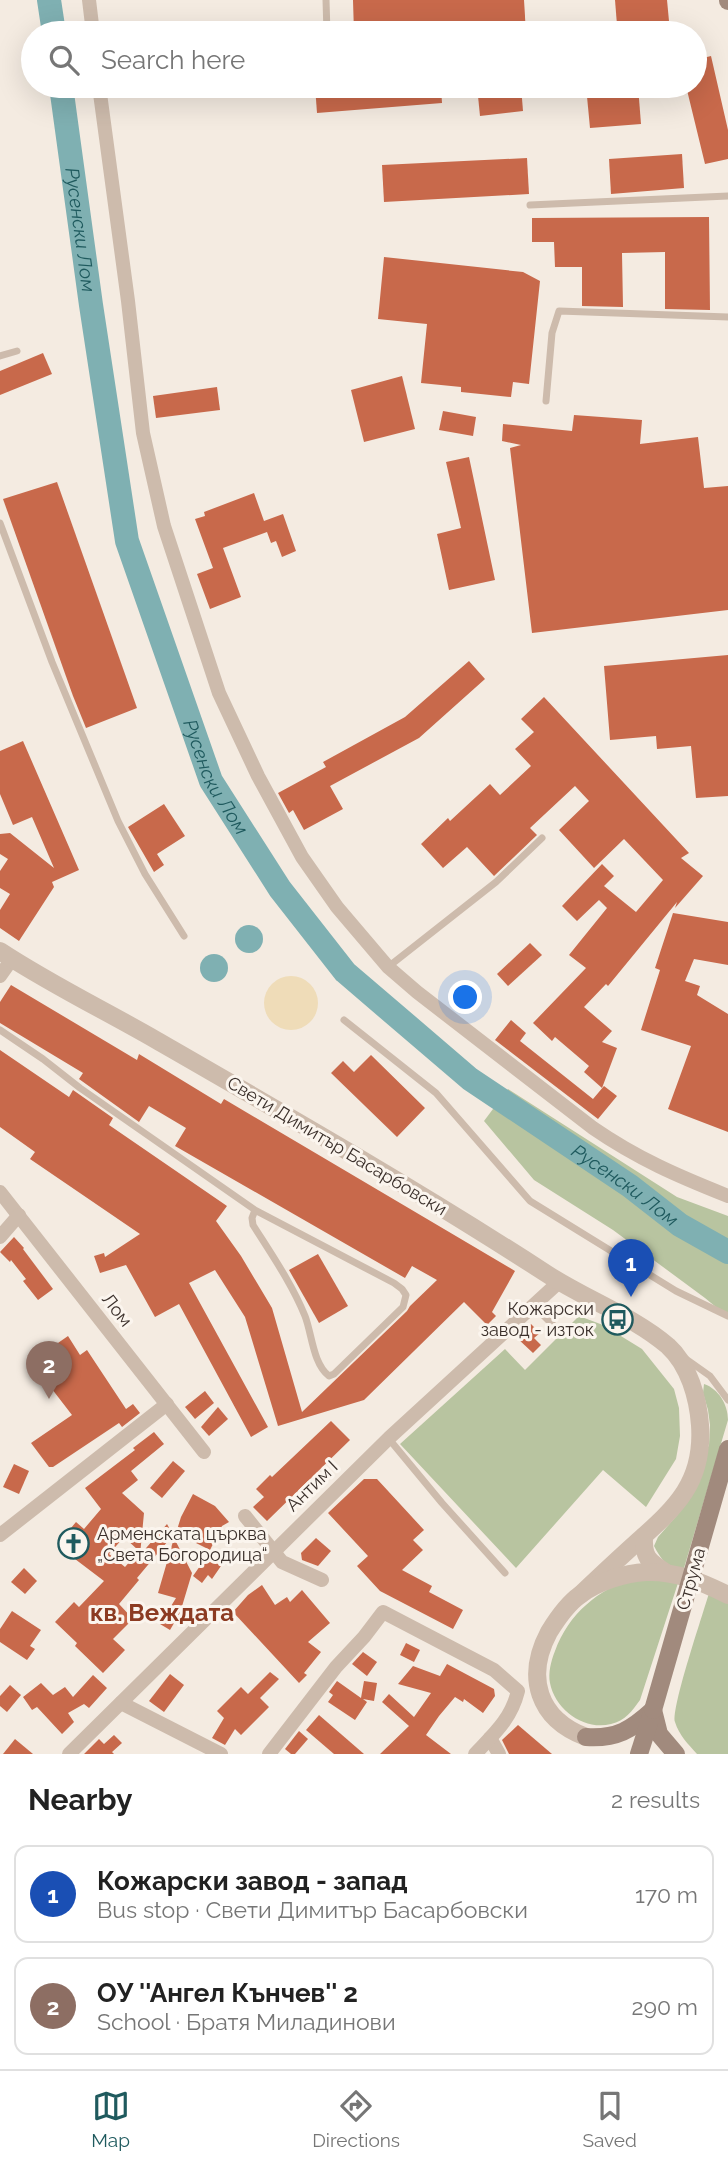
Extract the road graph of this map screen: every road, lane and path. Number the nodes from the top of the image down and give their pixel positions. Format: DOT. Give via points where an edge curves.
graph roads {
  1 [pos="89,0"];
  2 [pos="326,0"];
  3 [pos="92,21"];
  4 [pos="327,21"];
  5 [pos="101,98"];
  6 [pos="728,196"];
  7 [pos="530,205"];
  8 [pos="728,317"];
  9 [pos="17,351"];
  10 [pos="0,356"];
  11 [pos="547,401"];
  12 [pos="0,523"];
  13 [pos="542,838"];
  14 [pos="184,936"];
  15 [pos="6,955"];
  16 [pos="388,967"];
  17 [pos="0,976"];
  18 [pos="344,1020"];
  19 [pos="0,1030"];
  20 [pos="0,1192"];
  21 [pos="728,1196"];
  22 [pos="256,1210"];
  23 [pos="19,1215"];
  24 [pos="0,1237"];
  25 [pos="559,1282"];
  26 [pos="533,1305"];
  27 [pos="728,1316"];
  28 [pos="557,1329"];
  29 [pos="669,1347"];
  30 [pos="728,1400"];
  31 [pos="167,1404"];
  32 [pos="388,1438"];
  33 [pos="728,1449"];
  34 [pos="204,1452"];
  35 [pos="245,1516"];
  36 [pos="0,1535"];
  37 [pos="644,1536"];
  38 [pos="273,1552"];
  39 [pos="665,1572"];
  40 [pos="505,1573"];
  41 [pos="322,1580"];
  42 [pos="580,1595"];
  43 [pos="728,1595"];
  44 [pos="121,1703"];
  45 [pos="653,1710"];
  46 [pos="586,1737"];
  47 [pos="490,1738"];
  48 [pos="69,1754"];
  49 [pos="221,1754"];
  50 [pos="270,1754"];
  51 [pos="475,1754"];
  52 [pos="499,1754"];
  53 [pos="603,1754"];
  54 [pos="639,1754"];
  55 [pos="676,1754"];
  1 -- 3 [label="street"];
  2 -- 4 [label="lane"];
  5 -- 16 [label="street" via="143,433 164,526 202,642 219,693 302,857"];
  6 -- 7 [label="lane"];
  8 -- 11 [label="lane" via="559,311 552,333"];
  9 -- 10 [label="lane"];
  12 -- 14 [label="lane" via="118,821"];
  13 -- 16 [label="lane" via="496,882"];
  15 -- 17 [label="street"];
  15 -- 25 [label="street, Свети Димитър Басарбовски" via="382,1170"];
  16 -- 21 [label="street" via="620,1147"];
  18 -- 27 [label="lane" via="436,1093 530,1201 676,1292"];
  19 -- 22 [label="lane"];
  20 -- 23 [label="street, Лом"];
  22 -- 22 [label="lane" via="394,1283 406,1295 403,1307 334,1374 329,1376 321,1368 297,1298 253,1225"];
  23 -- 24 [label="street"];
  23 -- 31 [label="street, Лом"];
  25 -- 26 [label="street, Антим I"];
  25 -- 29 [label="street, Свети Димитър Басарбовски"];
  26 -- 28 [label="lane"];
  26 -- 32 [label="street, Антим I"];
  29 -- 30 [label="lane" via="709,1376"];
  29 -- 37 [label="street" via="693,1386 700,1444 682,1498"];
  31 -- 34 [label="street, Лом"];
  31 -- 36 [label="street"];
  32 -- 38 [label="street, Антим I"];
  32 -- 40 [label="lane"];
  33 -- 45 [label="main road, Струма, bridge"];
  35 -- 38 [label="street"];
  37 -- 39 [label="street" via="645,1554"];
  37 -- 42 [label="street"];
  38 -- 41 [label="street" via="282,1562"];
  38 -- 44 [label="street, Антим I"];
  39 -- 42 [label="street" via="613,1579"];
  39 -- 43 [label="street" via="699,1580"];
  42 -- 46 [label="street" via="544,1641 537,1671 547,1709 567,1729"];
  44 -- 48 [label="street, Антим I"];
  44 -- 49 [label="street"];
  45 -- 46 [label="main road" via="619,1734"];
  45 -- 54 [label="main road, Струма"];
  45 -- 55 [label="main road" via="659,1734"];
  46 -- 53 [label="main road"];
  47 -- 50 [label="street" via="514,1708 518,1691 494,1670 383,1612"];
  47 -- 51 [label="street"];
  47 -- 52 [label="street"];
}
